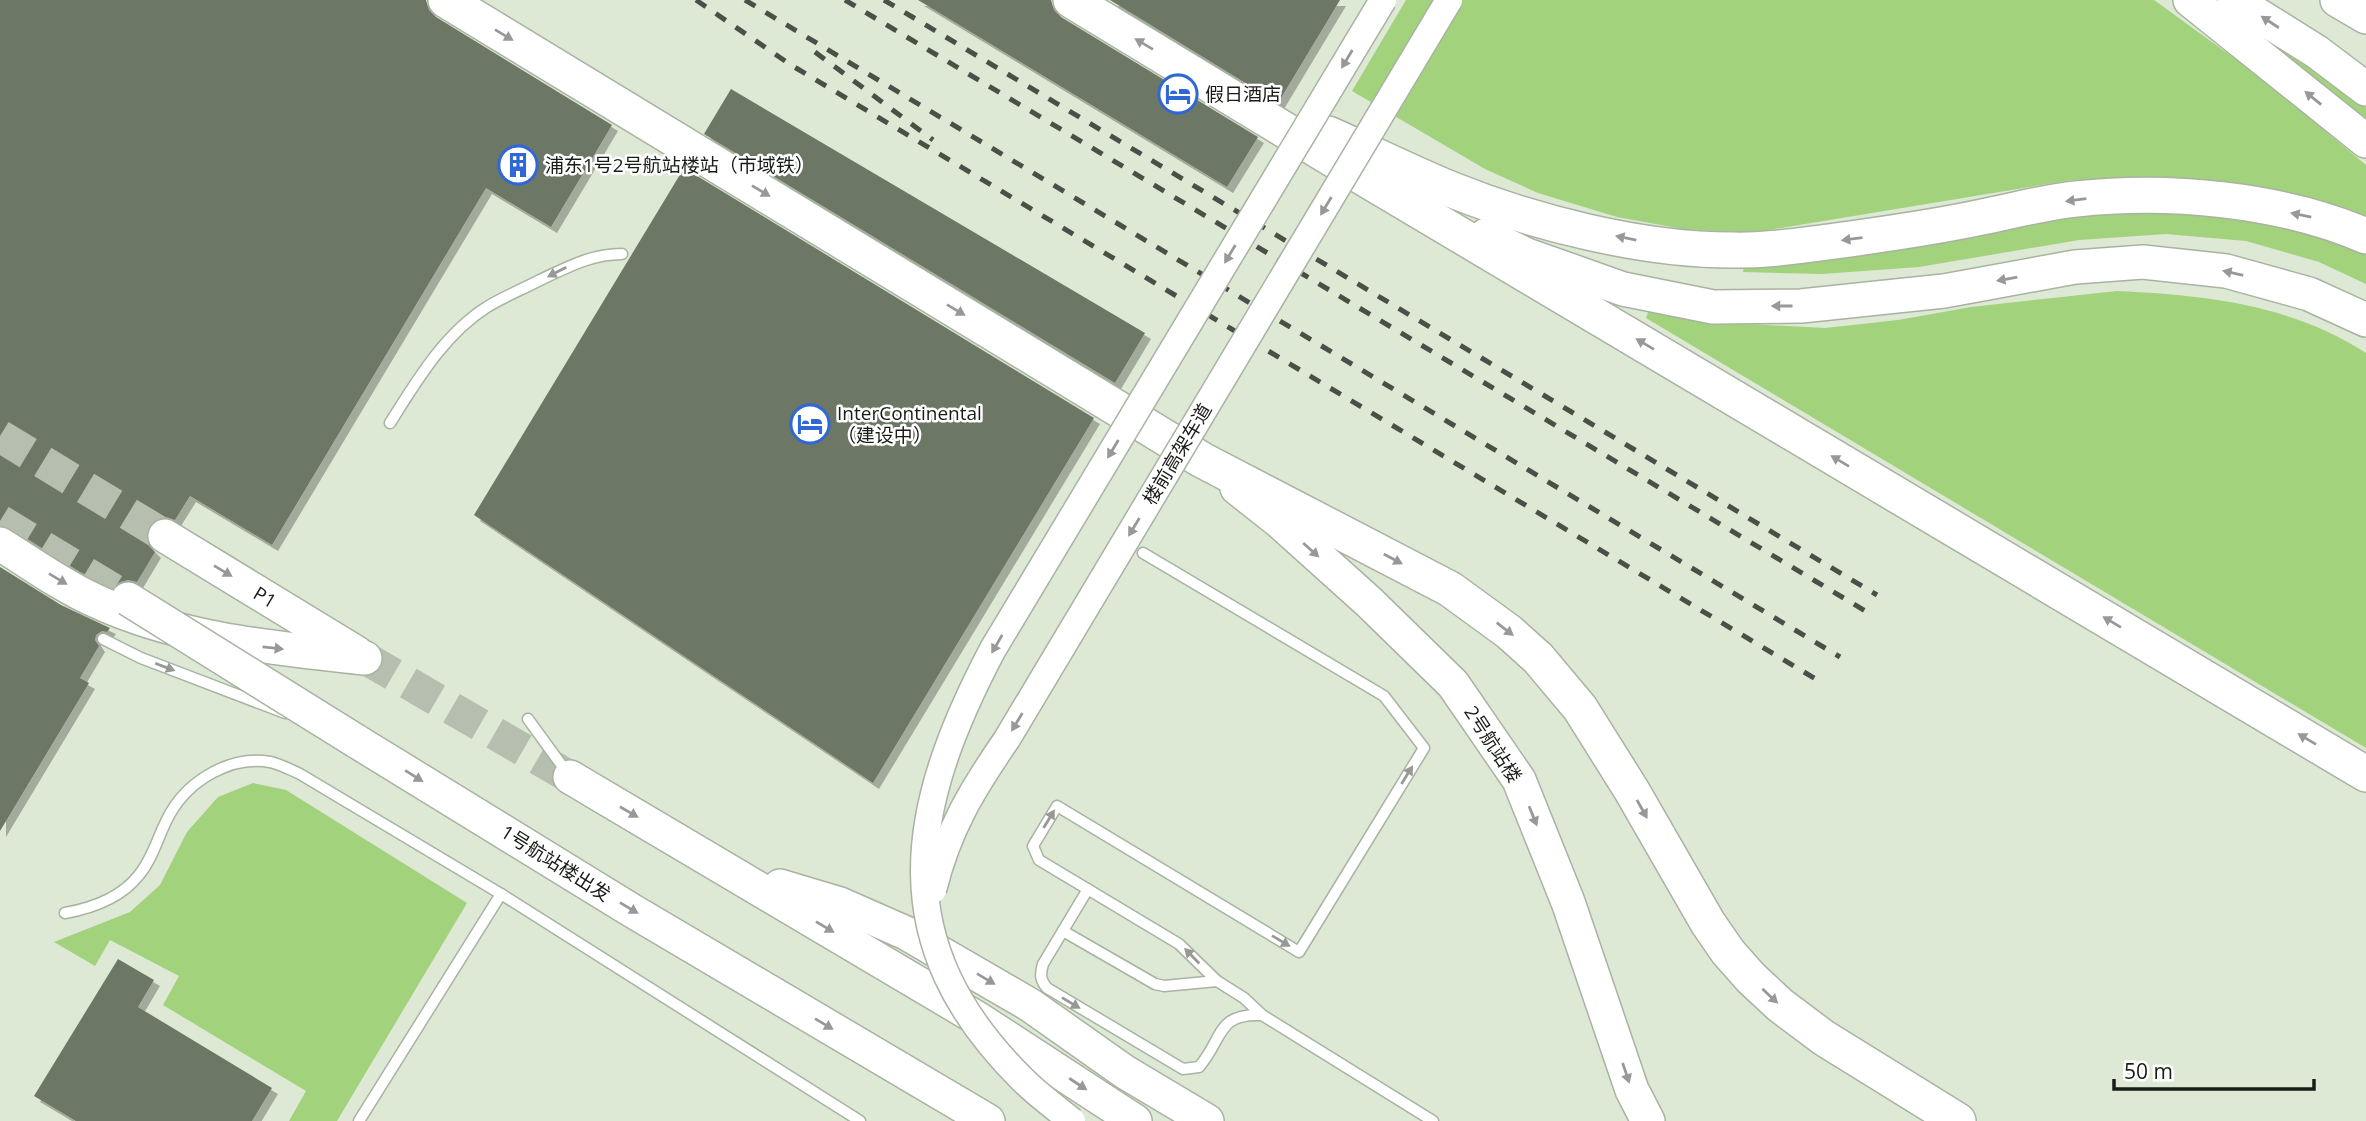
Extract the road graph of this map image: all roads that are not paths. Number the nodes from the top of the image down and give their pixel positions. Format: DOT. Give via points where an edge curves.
graph roads {
  1 [pos="446,0"];
  2 [pos="1071,0"];
  3 [pos="1382,0"];
  4 [pos="1449,0"];
  5 [pos="2190,0"];
  6 [pos="2234,0"];
  7 [pos="2337,0"];
  8 [pos="2366,16"];
  9 [pos="1191,73"];
  10 [pos="2366,89"];
  11 [pos="2366,141"];
  12 [pos="1349,169"];
  13 [pos="2366,236"];
  14 [pos="622,254"];
  15 [pos="2366,320"];
  16 [pos="390,424"];
  17 [pos="1202,460"];
  18 [pos="165,536"];
  19 [pos="0,544"];
  20 [pos="1143,553"];
  21 [pos="128,599"];
  22 [pos="103,639"];
  23 [pos="528,719"];
  24 [pos="356,741"];
  25 [pos="2366,774"];
  26 [pos="570,777"];
  27 [pos="722,866"];
  28 [pos="1088,889"];
  29 [pos="501,894"];
  30 [pos="65,913"];
  31 [pos="927,917"];
  32 [pos="1063,931"];
  33 [pos="1217,981"];
  34 [pos="1262,1015"];
  35 [pos="980,1020"];
  36 [pos="1125,1072"];
  37 [pos="359,1121"];
  38 [pos="860,1121"];
  39 [pos="988,1121"];
  40 [pos="1072,1121"];
  41 [pos="1135,1121"];
  42 [pos="1207,1121"];
  43 [pos="1433,1121"];
  44 [pos="1648,1121"];
  45 [pos="1958,1121"];
  1 -- 17 [label="highway, one-way"];
  9 -- 2 [label="highway, one-way"];
  3 -- 31 [label="street, 楼前高架车道, one-way, bridge" via="968,697 937,777 928,817 923,857"];
  4 -- 31 [label="street, 楼前高架车道, one-way, bridge" via="967,799 941,858"];
  11 -- 5 [label="main road, one-way"];
  10 -- 6 [label="main road, one-way"];
  7 -- 8 [label="main road"];
  9 -- 12 [label="highway"];
  13 -- 9 [label="highway, one-way" via="2331,221 2166,194 2075,199 1912,231 1780,248 1665,246 1517,213 1451,189"];
  15 -- 12 [label="main road, one-way" via="2309,294 2226,271 2143,262 2075,267 1944,291 1801,306 1713,307 1623,289 1527,255"];
  25 -- 12 [label="highway, one-way"];
  14 -- 16 [label="lane, one-way" via="578,261 486,308 451,338"];
  17 -- 44 [label="main road, 2号航站楼, one-way" via="1349,584 1453,684 1519,780 1568,902 1632,1090"];
  17 -- 45 [label="highway, one-way" via="1450,589 1509,632 1580,708 1702,914 1735,961 1780,1005 1824,1038"];
  18 -- 19 [label="main road, P1" via="365,658 239,644 132,617 92,600"];
  28 -- 20 [label="lane, one-way" via="1039,860 1033,846 1057,806 1299,952 1424,748 1384,696"];
  21 -- 24 [label="main road, 1号航站楼出发, bridge"];
  22 -- 24 [label="lane, one-way, bridge"];
  23 -- 26 [label="lane"];
  24 -- 39 [label="main road, 1号航站楼出发, one-way"];
  26 -- 27 [label="main road, one-way"];
  27 -- 35 [label="main road, one-way"];
  27 -- 36 [label="main road, one-way" via="840,904 906,933 1030,1005"];
  28 -- 32 [label="lane"];
  33 -- 28 [label="lane, one-way" via="1179,944"];
  29 -- 30 [label="lane" via="300,774 270,762 240,763 191,786 171,811 141,873 126,889 88,909"];
  29 -- 37 [label="lane"];
  29 -- 38 [label="lane"];
  31 -- 40 [label="street, 楼前高架车道, bridge" via="952,987 977,1026 1024,1081"];
  32 -- 33 [label="lane" via="1155,984"];
  32 -- 34 [label="lane, one-way" via="1040,974 1047,988 1183,1069 1199,1067 1233,1019 1243,1014"];
  33 -- 34 [label="lane"];
  34 -- 43 [label="lane"];
  35 -- 36 [label="main road" via="1078,1051"];
  35 -- 41 [label="main road, one-way"];
  36 -- 42 [label="main road"];
}
